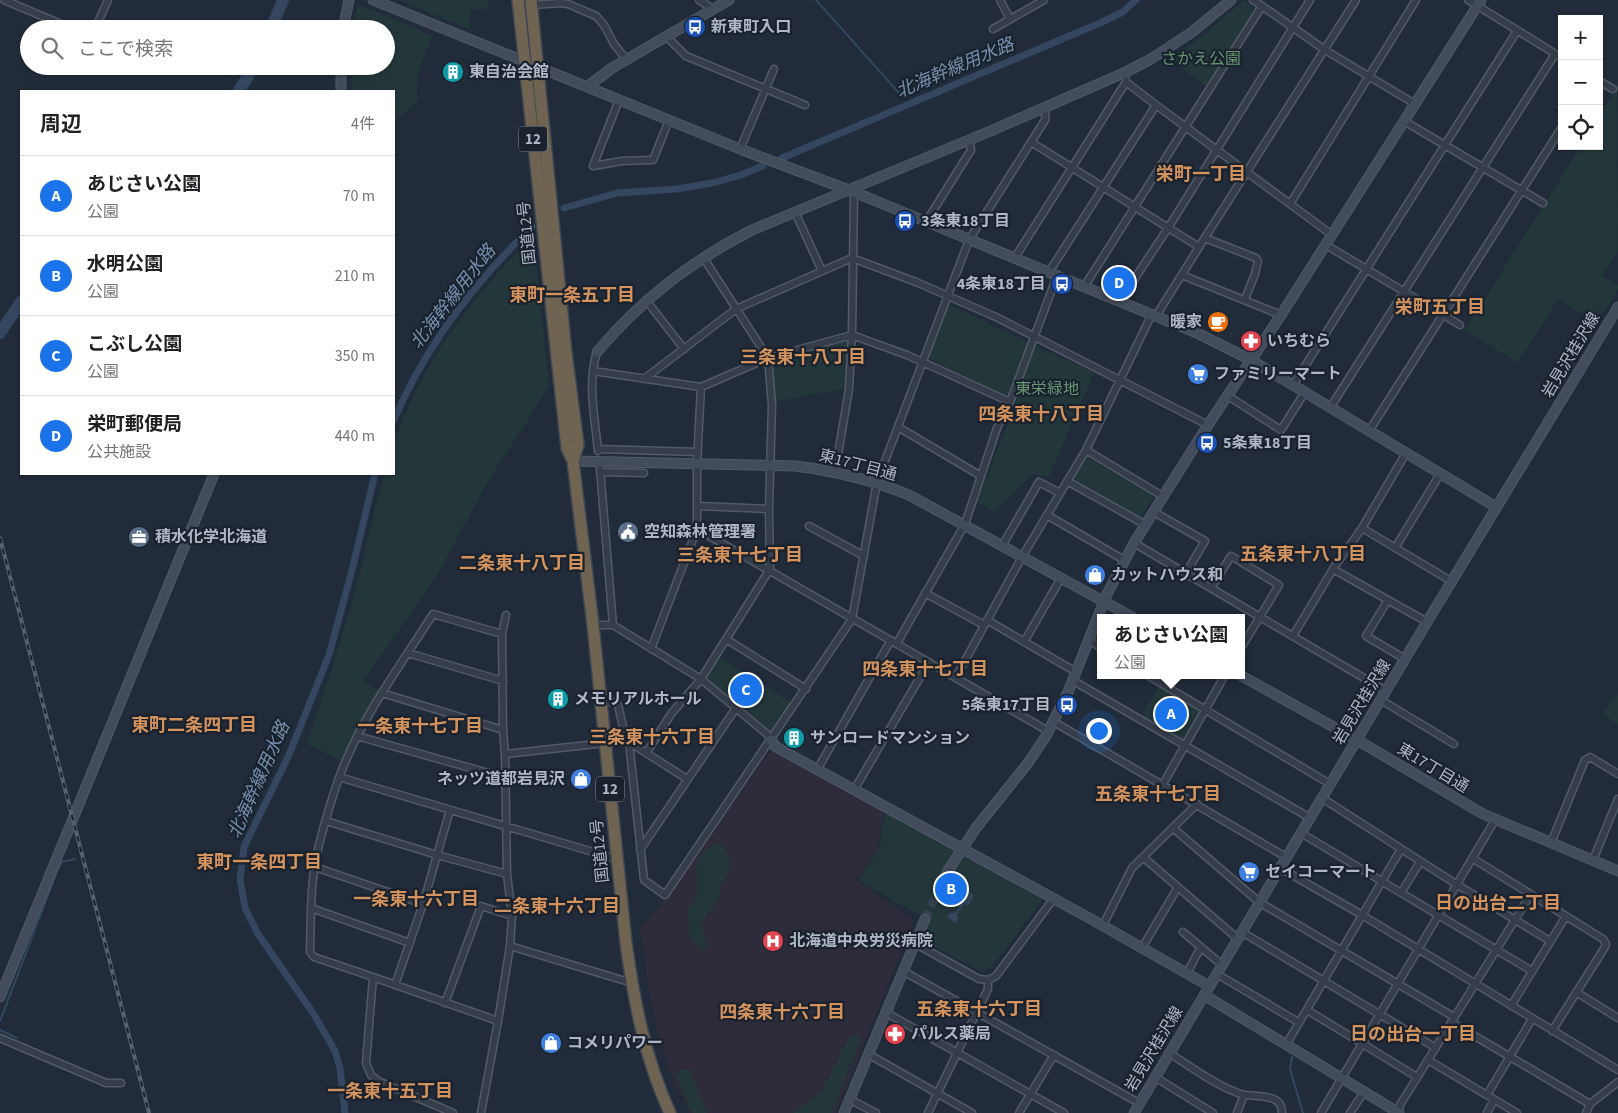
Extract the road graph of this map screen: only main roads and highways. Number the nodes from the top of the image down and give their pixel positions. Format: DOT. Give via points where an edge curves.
graph roads {
  1 [pos="518,0"];
  2 [pos="531,3"];
  3 [pos="547,219"];
  4 [pos="573,461"];
  5 [pos="667,1112"];
  1 -- 3 [label="highway, 国道12号 / 12"];
  2 -- 3 [label="highway, 国道12号 / 12"];
  3 -- 4 [label="highway, 国道12号 / 12" via="566,448"];
  3 -- 4 [label="highway, 国道12号 / 12" via="578,445"];
  4 -- 5 [label="highway, 国道12号 / 12" via="632,983 644,1041"];
}
